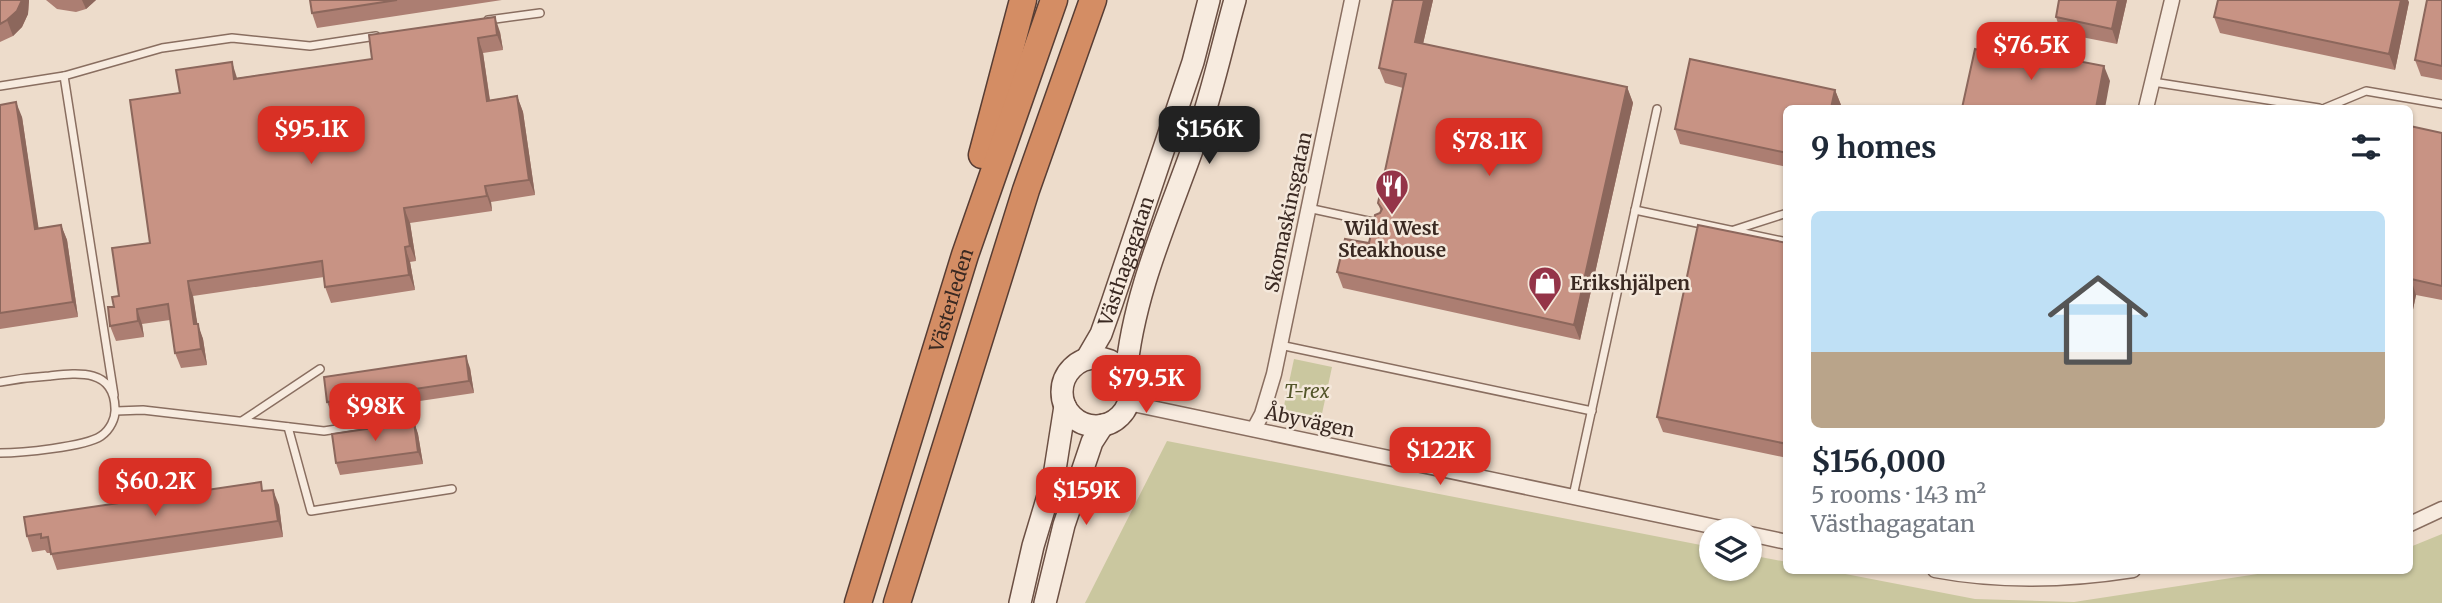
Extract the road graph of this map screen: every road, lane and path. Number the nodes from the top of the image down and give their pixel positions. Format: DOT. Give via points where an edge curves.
graph roads {
  1 [pos="1023,0"];
  2 [pos="1054,0"];
  3 [pos="1093,0"];
  4 [pos="1209,0"];
  5 [pos="1234,0"];
  6 [pos="1352,0"];
  7 [pos="2172,0"];
  8 [pos="540,13"];
  9 [pos="486,21"];
  10 [pos="391,34"];
  11 [pos="64,76"];
  12 [pos="2152,82"];
  13 [pos="0,86"];
  14 [pos="2442,104"];
  15 [pos="2147,105"];
  16 [pos="2300,105"];
  17 [pos="2332,105"];
  18 [pos="1657,109"];
  19 [pos="1308,208"];
  20 [pos="1635,210"];
  21 [pos="1783,214"];
  22 [pos="1382,224"];
  23 [pos="1730,231"];
  24 [pos="1783,241"];
  25 [pos="965,255"];
  26 [pos="1280,345"];
  27 [pos="1087,358"];
  28 [pos="320,369"];
  29 [pos="1126,375"];
  30 [pos="0,382"];
  31 [pos="114,395"];
  32 [pos="1128,403"];
  33 [pos="1065,406"];
  34 [pos="116,411"];
  35 [pos="1592,411"];
  36 [pos="408,418"];
  37 [pos="242,422"];
  38 [pos="288,427"];
  39 [pos="1254,429"];
  40 [pos="1098,433"];
  41 [pos="0,453"];
  42 [pos="452,489"];
  43 [pos="1573,496"];
  44 [pos="2442,509"];
  45 [pos="1699,523"];
  46 [pos="2413,523"];
  47 [pos="1762,537"];
  48 [pos="1783,541"];
  49 [pos="1962,574"];
  50 [pos="2107,574"];
  51 [pos="858,603"];
  52 [pos="897,603"];
  53 [pos="1020,603"];
  54 [pos="1045,603"];
  1 -- 25 [label="highway" via="960,228"];
  2 -- 25 [label="highway, Västerleden"];
  3 -- 52 [label="highway, Västerleden" via="1026,190"];
  4 -- 27 [label="main road, Västhagagatan" via="1193,62 1112,303"];
  5 -- 29 [label="main road, Västhagagatan" via="1198,135 1134,318"];
  6 -- 19 [label="street, Skomaskinsgatan"];
  7 -- 12 [label="street"];
  8 -- 9 [label="lane"];
  10 -- 11 [label="lane" via="310,46 232,38 162,48"];
  11 -- 13 [label="lane"];
  11 -- 31 [label="lane"];
  12 -- 15 [label="street"];
  12 -- 16 [label="lane"];
  14 -- 17 [label="lane" via="2366,91"];
  18 -- 20 [label="lane"];
  19 -- 22 [label="lane"];
  19 -- 26 [label="street, Skomaskinsgatan"];
  20 -- 23 [label="lane"];
  20 -- 35 [label="lane"];
  21 -- 23 [label="lane"];
  23 -- 24 [label="lane"];
  25 -- 51 [label="highway, Västerleden"];
  26 -- 35 [label="lane"];
  26 -- 39 [label="street, Skomaskinsgatan"];
  27 -- 29 [label="main road" via="1108,359"];
  27 -- 33 [label="main road" via="1065,377 1061,388"];
  28 -- 37 [label="lane"];
  29 -- 32 [label="main road"];
  30 -- 31 [label="lane" via="80,373 105,383"];
  31 -- 34 [label="lane"];
  32 -- 39 [label="street, Åbyvägen"];
  32 -- 40 [label="main road" via="1119,417"];
  33 -- 40 [label="main road" via="1072,417"];
  33 -- 53 [label="main road" via="1054,475"];
  34 -- 37 [label="lane"];
  34 -- 41 [label="lane" via="110,428 82,443"];
  35 -- 43 [label="lane"];
  36 -- 38 [label="lane" via="324,431"];
  37 -- 38 [label="lane"];
  38 -- 42 [label="lane" via="311,511"];
  39 -- 43 [label="street, Åbyvägen"];
  40 -- 54 [label="main road" via="1064,525"];
  43 -- 45 [label="street, Åbyvägen"];
  44 -- 46 [label="street"];
  47 -- 48 [label="street"];
  49 -- 50 [label="street" via="2042,578"];
}
